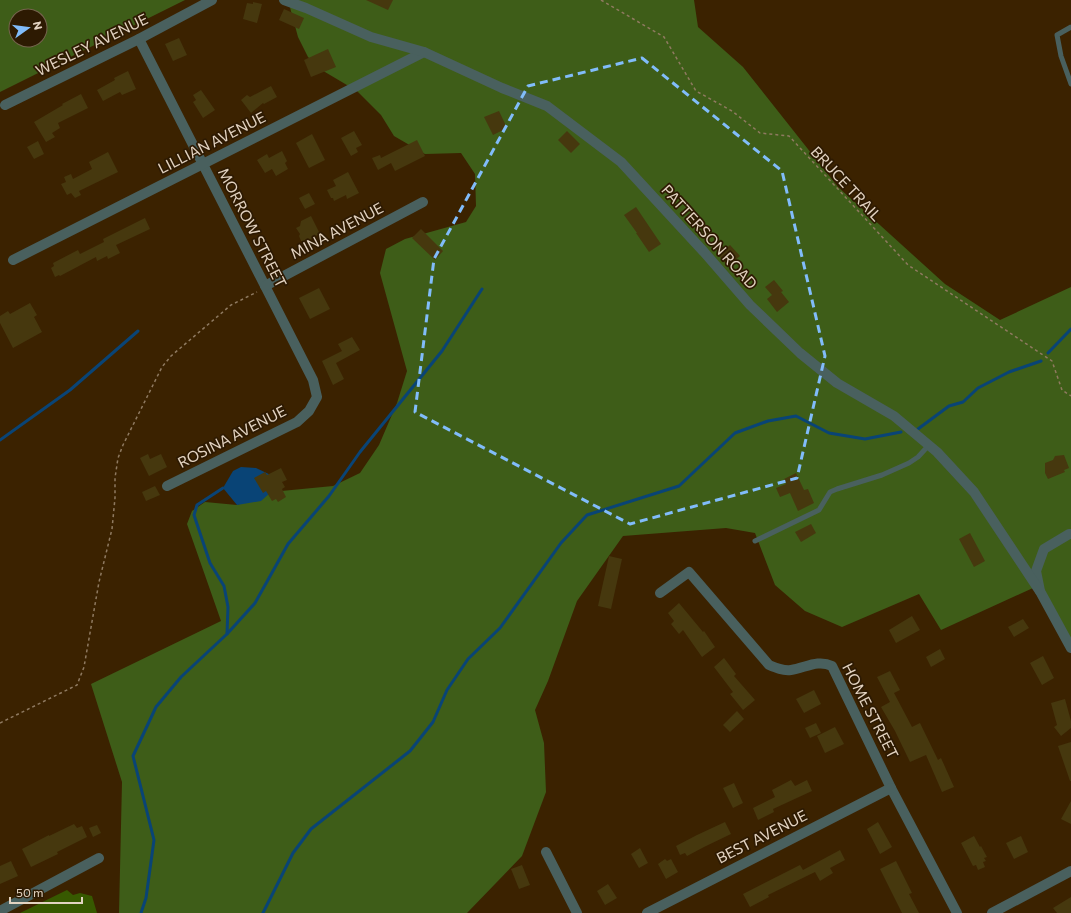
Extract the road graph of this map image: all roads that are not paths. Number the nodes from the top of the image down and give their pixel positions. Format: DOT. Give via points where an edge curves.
graph roads {
  1 [pos="212,0"];
  2 [pos="284,0"];
  3 [pos="1071,27"];
  4 [pos="139,39"];
  5 [pos="424,52"];
  6 [pos="1071,84"];
  7 [pos="5,105"];
  8 [pos="203,165"];
  9 [pos="423,202"];
  10 [pos="13,260"];
  11 [pos="265,286"];
  12 [pos="309,410"];
  13 [pos="929,445"];
  14 [pos="167,486"];
  15 [pos="1071,534"];
  16 [pos="755,541"];
  17 [pos="660,593"];
  18 [pos="1041,593"];
  19 [pos="1071,648"];
  20 [pos="892,788"];
  21 [pos="546,852"];
  22 [pos="99,858"];
  23 [pos="1071,871"];
  24 [pos="0,911"];
  25 [pos="577,913"];
  26 [pos="647,913"];
  27 [pos="957,913"];
  28 [pos="992,913"];
  1 -- 4 [label="street, WESLEY AVENUE"];
  2 -- 5 [label="street, PATTERSON ROAD" via="371,37"];
  3 -- 6 [label="lane" via="1057,35"];
  4 -- 7 [label="street, WESLEY AVENUE"];
  4 -- 8 [label="street, MORROW STREET"];
  5 -- 8 [label="street, LILLIAN AVENUE"];
  5 -- 13 [label="street, PATTERSON ROAD" via="547,106 621,162 750,305 800,353 837,383 894,416"];
  8 -- 10 [label="street, LILLIAN AVENUE"];
  8 -- 11 [label="street, MORROW STREET"];
  9 -- 11 [label="street, MINA AVENUE"];
  11 -- 12 [label="street, MORROW STREET" via="313,380 317,396"];
  12 -- 14 [label="street, ROSINA AVENUE" via="297,422"];
  13 -- 16 [label="lane" via="909,463 830,492 819,510"];
  13 -- 18 [label="street, PATTERSON ROAD" via="974,492"];
  15 -- 18 [label="street" via="1044,549 1036,571"];
  17 -- 20 [label="street, HOME STREET" via="689,572 769,665 790,670 817,663 832,666"];
  18 -- 19 [label="street"];
  20 -- 26 [label="street, BEST AVENUE"];
  20 -- 27 [label="street, HOME STREET"];
  21 -- 25 [label="street"];
  22 -- 24 [label="street"];
  23 -- 28 [label="street"];
}
